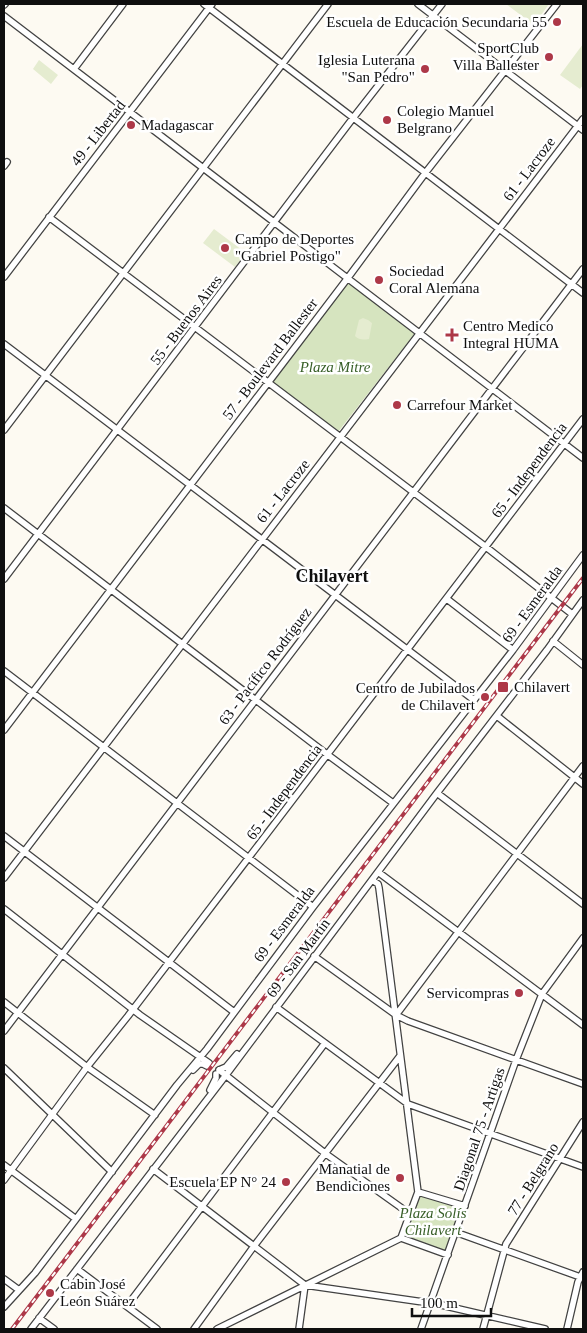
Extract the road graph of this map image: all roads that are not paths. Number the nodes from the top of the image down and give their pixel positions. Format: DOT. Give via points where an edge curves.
graph roads {
  1 [pos="124,4"];
  2 [pos="328,4"];
  3 [pos="418,4"];
  4 [pos="442,4"];
  5 [pos="557,4"];
  6 [pos="209,5"];
  7 [pos="434,15"];
  8 [pos="4,16"];
  9 [pos="283,63"];
  10 [pos="74,69"];
  11 [pos="506,71"];
  12 [pos="130,113"];
  13 [pos="353,118"];
  14 [pos="583,119"];
  15 [pos="581,128"];
  16 [pos="203,168"];
  17 [pos="426,172"];
  18 [pos="49,217"];
  19 [pos="274,224"];
  20 [pos="500,229"];
  21 [pos="583,269"];
  22 [pos="124,272"];
  23 [pos="4,277"];
  24 [pos="347,279"];
  25 [pos="572,284"];
  26 [pos="583,293"];
  27 [pos="196,327"];
  28 [pos="421,333"];
  29 [pos="4,344"];
  30 [pos="45,376"];
  31 [pos="268,382"];
  32 [pos="492,389"];
  33 [pos="583,419"];
  34 [pos="4,430"];
  35 [pos="117,430"];
  36 [pos="341,437"];
  37 [pos="564,444"];
  38 [pos="583,458"];
  39 [pos="189,486"];
  40 [pos="413,492"];
  41 [pos="4,508"];
  42 [pos="38,534"];
  43 [pos="261,540"];
  44 [pos="486,547"];
  45 [pos="583,555"];
  46 [pos="4,580"];
  47 [pos="110,590"];
  48 [pos="334,596"];
  49 [pos="551,597"];
  50 [pos="447,599"];
  51 [pos="583,600"];
  52 [pos="572,614"];
  53 [pos="553,641"];
  54 [pos="182,644"];
  55 [pos="514,650"];
  56 [pos="407,651"];
  57 [pos="583,664"];
  58 [pos="4,671"];
  59 [pos="32,693"];
  60 [pos="256,699"];
  61 [pos="474,700"];
  62 [pos="497,716"];
  63 [pos="4,730"];
  64 [pos="104,748"];
  65 [pos="328,755"];
  66 [pos="583,766"];
  67 [pos="575,778"];
  68 [pos="583,784"];
  69 [pos="436,792"];
  70 [pos="393,803"];
  71 [pos="176,804"];
  72 [pos="4,836"];
  73 [pos="25,852"];
  74 [pos="518,854"];
  75 [pos="248,858"];
  76 [pos="378,872"];
  77 [pos="4,878"];
  78 [pos="372,880"];
  79 [pos="583,904"];
  80 [pos="97,907"];
  81 [pos="313,907"];
  82 [pos="4,909"];
  83 [pos="459,932"];
  84 [pos="583,938"];
  85 [pos="61,955"];
  86 [pos="314,956"];
  87 [pos="168,962"];
  88 [pos="542,994"];
  89 [pos="4,1002"];
  90 [pos="276,1007"];
  91 [pos="133,1010"];
  92 [pos="17,1012"];
  93 [pos="234,1012"];
  94 [pos="396,1016"];
  95 [pos="583,1025"];
  96 [pos="4,1031"];
  97 [pos="325,1043"];
  98 [pos="248,1045"];
  99 [pos="200,1056"];
  100 [pos="400,1056"];
  101 [pos="516,1060"];
  102 [pos="87,1066"];
  103 [pos="4,1068"];
  104 [pos="217,1072"];
  105 [pos="226,1075"];
  106 [pos="379,1083"];
  107 [pos="177,1084"];
  108 [pos="583,1084"];
  109 [pos="408,1104"];
  110 [pos="202,1107"];
  111 [pos="272,1112"];
  112 [pos="53,1115"];
  113 [pos="155,1115"];
  114 [pos="583,1122"];
  115 [pos="491,1133"];
  116 [pos="326,1154"];
  117 [pos="560,1158"];
  118 [pos="4,1165"];
  119 [pos="583,1167"];
  120 [pos="153,1169"];
  121 [pos="11,1170"];
  122 [pos="112,1172"];
  123 [pos="4,1180"];
  124 [pos="418,1192"];
  125 [pos="202,1206"];
  126 [pos="465,1206"];
  127 [pos="410,1214"];
  128 [pos="76,1219"];
  129 [pos="455,1232"];
  130 [pos="401,1238"];
  131 [pos="254,1246"];
  132 [pos="504,1249"];
  133 [pos="448,1254"];
  134 [pos="77,1269"];
  135 [pos="582,1276"];
  136 [pos="4,1279"];
  137 [pos="305,1285"];
  138 [pos="19,1290"];
  139 [pos="431,1302"];
  140 [pos="127,1306"];
  141 [pos="4,1307"];
  142 [pos="486,1316"];
  143 [pos="39,1318"];
  144 [pos="31,1329"];
  145 [pos="54,1329"];
  146 [pos="157,1329"];
  147 [pos="194,1329"];
  148 [pos="217,1329"];
  149 [pos="299,1329"];
  150 [pos="421,1329"];
  151 [pos="483,1329"];
  152 [pos="545,1329"];
  153 [pos="567,1329"];
  1 -- 10 [label="street"];
  2 -- 9 [label="street"];
  3 -- 7 [label="street"];
  4 -- 7 [label="street, 55 - Buenos Aires"];
  5 -- 11 [label="street, 57 - Boulevard Ballester"];
  6 -- 9 [label="street"];
  6 -- 12 [label="street, 49 - Libertad"];
  7 -- 11 [label="street"];
  7 -- 13 [label="street, 55 - Buenos Aires"];
  8 -- 10 [label="street"];
  9 -- 13 [label="street"];
  9 -- 16 [label="street"];
  10 -- 12 [label="street"];
  11 -- 15 [label="street"];
  11 -- 17 [label="street, 57 - Boulevard Ballester"];
  12 -- 16 [label="street"];
  12 -- 18 [label="street, 49 - Libertad"];
  13 -- 17 [label="street"];
  13 -- 19 [label="street, 55 - Buenos Aires"];
  14 -- 15 [label="street, 61 - Lacroze"];
  15 -- 20 [label="street, 61 - Lacroze"];
  16 -- 19 [label="street"];
  16 -- 22 [label="street"];
  17 -- 20 [label="street"];
  17 -- 24 [label="street, 57 - Boulevard Ballester"];
  18 -- 22 [label="street"];
  18 -- 23 [label="street, 49 - Libertad"];
  19 -- 24 [label="street"];
  19 -- 27 [label="street, 55 - Buenos Aires"];
  20 -- 25 [label="street"];
  20 -- 28 [label="street, 61 - Lacroze"];
  21 -- 25 [label="street, 63 - Pacífico Rodríguez"];
  22 -- 27 [label="street"];
  22 -- 30 [label="street"];
  24 -- 28 [label="street"];
  24 -- 31 [label="street, 57 - Boulevard Ballester"];
  25 -- 26 [label="street"];
  25 -- 32 [label="street, 63 - Pacífico Rodríguez"];
  27 -- 31 [label="street"];
  27 -- 35 [label="street, 55 - Buenos Aires"];
  28 -- 32 [label="street"];
  28 -- 36 [label="street, 61 - Lacroze"];
  29 -- 30 [label="street"];
  30 -- 34 [label="street"];
  30 -- 35 [label="street"];
  31 -- 36 [label="street"];
  31 -- 39 [label="street, 57 - Boulevard Ballester"];
  32 -- 37 [label="street"];
  32 -- 40 [label="street, 63 - Pacífico Rodríguez"];
  33 -- 37 [label="street, 65 - Independencia"];
  35 -- 39 [label="street"];
  35 -- 42 [label="street, 55 - Buenos Aires"];
  36 -- 40 [label="street"];
  36 -- 43 [label="street, 61 - Lacroze"];
  37 -- 38 [label="street"];
  37 -- 44 [label="street, 65 - Independencia"];
  39 -- 43 [label="street"];
  39 -- 47 [label="street, 57 - Boulevard Ballester"];
  40 -- 44 [label="street"];
  40 -- 48 [label="street, 63 - Pacífico Rodríguez"];
  41 -- 42 [label="street"];
  42 -- 46 [label="street, 55 - Buenos Aires"];
  42 -- 47 [label="street"];
  43 -- 48 [label="street"];
  43 -- 54 [label="street, 61 - Lacroze"];
  44 -- 49 [label="street"];
  44 -- 50 [label="street, 65 - Independencia"];
  45 -- 49 [label="street, 69 - Esmeralda"];
  47 -- 54 [label="street"];
  47 -- 59 [label="street, 57 - Boulevard Ballester"];
  48 -- 56 [label="street"];
  48 -- 60 [label="street, 63 - Pacífico Rodríguez"];
  49 -- 52 [label="street"];
  49 -- 55 [label="street, 69 - Esmeralda"];
  50 -- 55 [label="street"];
  50 -- 56 [label="street, 65 - Independencia"];
  51 -- 52 [label="street, 69 - San Martín"];
  52 -- 53 [label="street, 69 - San Martín"];
  53 -- 57 [label="street"];
  53 -- 62 [label="street, 69 - San Martín"];
  54 -- 60 [label="street"];
  54 -- 64 [label="street, 61 - Lacroze"];
  55 -- 61 [label="street, 69 - Esmeralda"];
  56 -- 61 [label="street"];
  56 -- 65 [label="street, 65 - Independencia"];
  58 -- 59 [label="street"];
  59 -- 63 [label="street, 57 - Boulevard Ballester"];
  59 -- 64 [label="street"];
  60 -- 65 [label="street"];
  60 -- 71 [label="street, 63 - Pacífico Rodríguez"];
  61 -- 70 [label="street, 69 - Esmeralda"];
  62 -- 67 [label="street"];
  62 -- 69 [label="street, 69 - San Martín"];
  64 -- 71 [label="street"];
  64 -- 73 [label="street, 61 - Lacroze"];
  65 -- 70 [label="street"];
  65 -- 75 [label="street, 65 - Independencia"];
  66 -- 67 [label="street"];
  67 -- 68 [label="street"];
  67 -- 74 [label="street"];
  69 -- 74 [label="street"];
  69 -- 76 [label="street, 69 - San Martín"];
  70 -- 81 [label="street, 69 - Esmeralda"];
  71 -- 75 [label="street"];
  71 -- 80 [label="street, 63 - Pacífico Rodríguez"];
  72 -- 73 [label="street"];
  73 -- 77 [label="street, 61 - Lacroze"];
  73 -- 80 [label="street"];
  74 -- 79 [label="street"];
  74 -- 83 [label="street"];
  75 -- 81 [label="street"];
  75 -- 87 [label="street, 65 - Independencia"];
  76 -- 78 [label="street, 69 - San Martín"];
  76 -- 83 [label="street"];
  78 -- 86 [label="street, 69 - San Martín"];
  78 -- 94 [label="street" via="379,888"];
  80 -- 85 [label="street, 63 - Pacífico Rodríguez"];
  80 -- 87 [label="street"];
  81 -- 93 [label="street, 69 - Esmeralda"];
  82 -- 85 [label="street"];
  83 -- 88 [label="street"];
  83 -- 94 [label="street"];
  84 -- 88 [label="street, Diagonal 75 - Artigas"];
  85 -- 91 [label="street"];
  85 -- 92 [label="street, 63 - Pacífico Rodríguez"];
  86 -- 90 [label="street, 69 - San Martín"];
  86 -- 94 [label="street"];
  87 -- 91 [label="street, 65 - Independencia"];
  87 -- 93 [label="street"];
  88 -- 95 [label="street"];
  88 -- 101 [label="street, Diagonal 75 - Artigas"];
  89 -- 92 [label="street"];
  90 -- 97 [label="street"];
  90 -- 98 [label="street, 69 - San Martín"];
  91 -- 99 [label="street"];
  91 -- 102 [label="street, 65 - Independencia"];
  92 -- 96 [label="street, 63 - Pacífico Rodríguez"];
  92 -- 102 [label="street"];
  93 -- 99 [label="street, 69 - Esmeralda"];
  94 -- 100 [label="street"];
  94 -- 101 [label="street"];
  97 -- 106 [label="street"];
  97 -- 111 [label="street"];
  98 -- 104 [label="street"];
  98 -- 105 [label="street, 69 - San Martín"];
  99 -- 107 [label="street, 69 - Esmeralda"];
  99 -- 107 [label="street" via="208,1065 199,1064"];
  100 -- 106 [label="street"];
  100 -- 109 [label="street"];
  101 -- 108 [label="street"];
  101 -- 115 [label="street, Diagonal 75 - Artigas"];
  102 -- 112 [label="street, 65 - Independencia"];
  102 -- 113 [label="street"];
  103 -- 112 [label="street"];
  104 -- 105 [label="street"];
  104 -- 110 [label="street"];
  105 -- 110 [label="street, 69 - San Martín"];
  105 -- 111 [label="street"];
  106 -- 109 [label="street"];
  106 -- 116 [label="street"];
  107 -- 113 [label="street, 69 - Esmeralda"];
  109 -- 115 [label="street"];
  109 -- 124 [label="street"];
  110 -- 120 [label="street, 69 - San Martín"];
  111 -- 116 [label="street"];
  111 -- 125 [label="street"];
  112 -- 121 [label="street, 65 - Independencia"];
  112 -- 122 [label="street"];
  113 -- 122 [label="street, 69 - Esmeralda"];
  114 -- 117 [label="street, 77 - Belgrano"];
  115 -- 117 [label="street"];
  115 -- 126 [label="street, Diagonal 75 - Artigas"];
  116 -- 127 [label="street"];
  116 -- 131 [label="street"];
  117 -- 119 [label="street"];
  117 -- 132 [label="street, 77 - Belgrano"];
  118 -- 121 [label="street"];
  120 -- 125 [label="street"];
  120 -- 134 [label="street, 69 - San Martín"];
  121 -- 123 [label="street, 65 - Independencia"];
  121 -- 128 [label="street"];
  122 -- 128 [label="street, 69 - Esmeralda"];
  124 -- 126 [label="street"];
  124 -- 127 [label="street"];
  125 -- 131 [label="street"];
  125 -- 140 [label="street"];
  126 -- 129 [label="street, Diagonal 75 - Artigas"];
  127 -- 130 [label="street"];
  128 -- 138 [label="street, 69 - Esmeralda"];
  129 -- 132 [label="street"];
  129 -- 133 [label="street, Diagonal 75 - Artigas"];
  130 -- 133 [label="street"];
  130 -- 137 [label="street"];
  131 -- 137 [label="street"];
  131 -- 147 [label="street"];
  132 -- 135 [label="street"];
  132 -- 142 [label="street, 77 - Belgrano"];
  133 -- 139 [label="street, Diagonal 75 - Artigas"];
  134 -- 140 [label="street"];
  134 -- 143 [label="street, 69 - San Martín"];
  135 -- 153 [label="street"];
  136 -- 138 [label="street"];
  137 -- 139 [label="street"];
  137 -- 148 [label="street"];
  137 -- 149 [label="street"];
  138 -- 141 [label="street, 69 - Esmeralda"];
  139 -- 142 [label="street"];
  139 -- 150 [label="street, Diagonal 75 - Artigas"];
  140 -- 146 [label="street"];
  142 -- 151 [label="street, 77 - Belgrano"];
  142 -- 152 [label="street"];
  143 -- 144 [label="street, 69 - San Martín"];
  143 -- 145 [label="street"];
}
